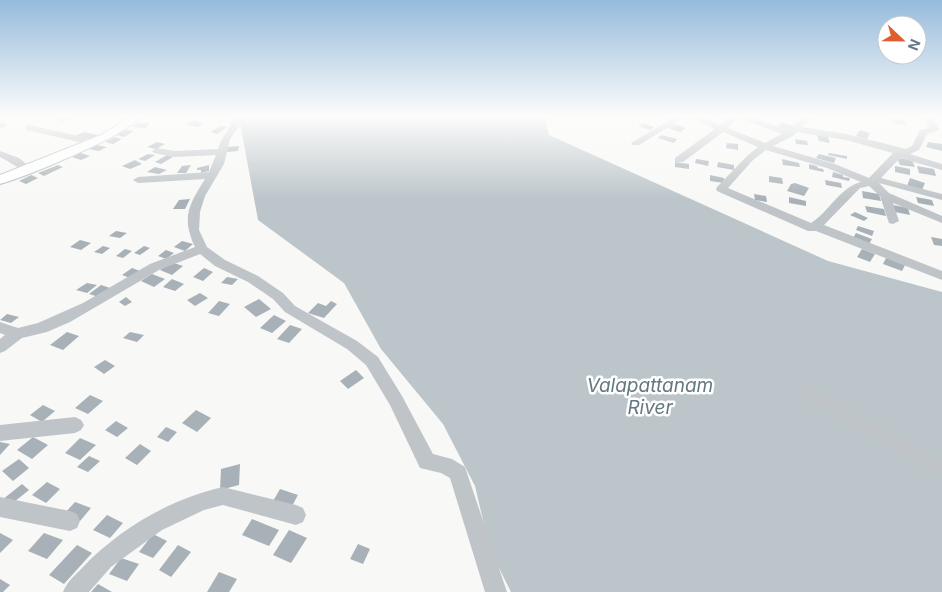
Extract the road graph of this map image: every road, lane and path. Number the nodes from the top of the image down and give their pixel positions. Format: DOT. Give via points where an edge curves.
graph roads {
  1 [pos="86,145"];
  2 [pos="223,145"];
  3 [pos="700,145"];
  4 [pos="759,145"];
  5 [pos="768,145"];
  6 [pos="872,145"];
  7 [pos="917,145"];
  8 [pos="764,147"];
  9 [pos="156,151"];
  10 [pos="221,152"];
  11 [pos="899,153"];
  12 [pos="0,154"];
  13 [pos="679,160"];
  14 [pos="942,166"];
  15 [pos="26,168"];
  16 [pos="212,175"];
  17 [pos="0,180"];
  18 [pos="138,180"];
  19 [pos="872,180"];
  20 [pos="885,195"];
  21 [pos="942,197"];
  22 [pos="942,220"];
  23 [pos="893,221"];
  24 [pos="815,226"];
  25 [pos="202,249"];
  26 [pos="942,276"];
  27 [pos="0,327"];
  28 [pos="17,334"];
  29 [pos="0,347"];
  30 [pos="806,392"];
  31 [pos="75,425"];
  32 [pos="0,433"];
  33 [pos="942,470"];
  34 [pos="0,507"];
  35 [pos="296,515"];
  36 [pos="70,521"];
  37 [pos="74,592"];
  38 [pos="496,592"];
  1 -- 15 [label="main road"];
  2 -- 10 [label="street"];
  3 -- 13 [label="street"];
  4 -- 8 [label="street"];
  5 -- 8 [label="street"];
  6 -- 11 [label="street"];
  7 -- 11 [label="street" via="914,151"];
  8 -- 19 [label="street"];
  8 -- 24 [label="street" via="721,189 798,223"];
  9 -- 10 [label="street" via="174,154"];
  10 -- 16 [label="street" via="219,164"];
  11 -- 14 [label="street"];
  11 -- 19 [label="street"];
  12 -- 15 [label="street"];
  15 -- 17 [label="main road"];
  16 -- 18 [label="street"];
  16 -- 25 [label="street" via="194,212 193,230"];
  19 -- 20 [label="street"];
  19 -- 21 [label="street"];
  19 -- 24 [label="street" via="856,186"];
  20 -- 22 [label="street"];
  20 -- 23 [label="street"];
  24 -- 26 [label="street"];
  25 -- 28 [label="street" via="164,263 61,319 34,331"];
  25 -- 38 [label="street" via="220,263 253,279 290,308 352,345 372,361 427,462 445,465 458,473"];
  27 -- 28 [label="street"];
  28 -- 29 [label="street"];
  30 -- 33 [label="street"];
  31 -- 32 [label="street"];
  34 -- 36 [label="street"];
  35 -- 37 [label="street" via="223,496 202,501 155,523 104,560"];
}
